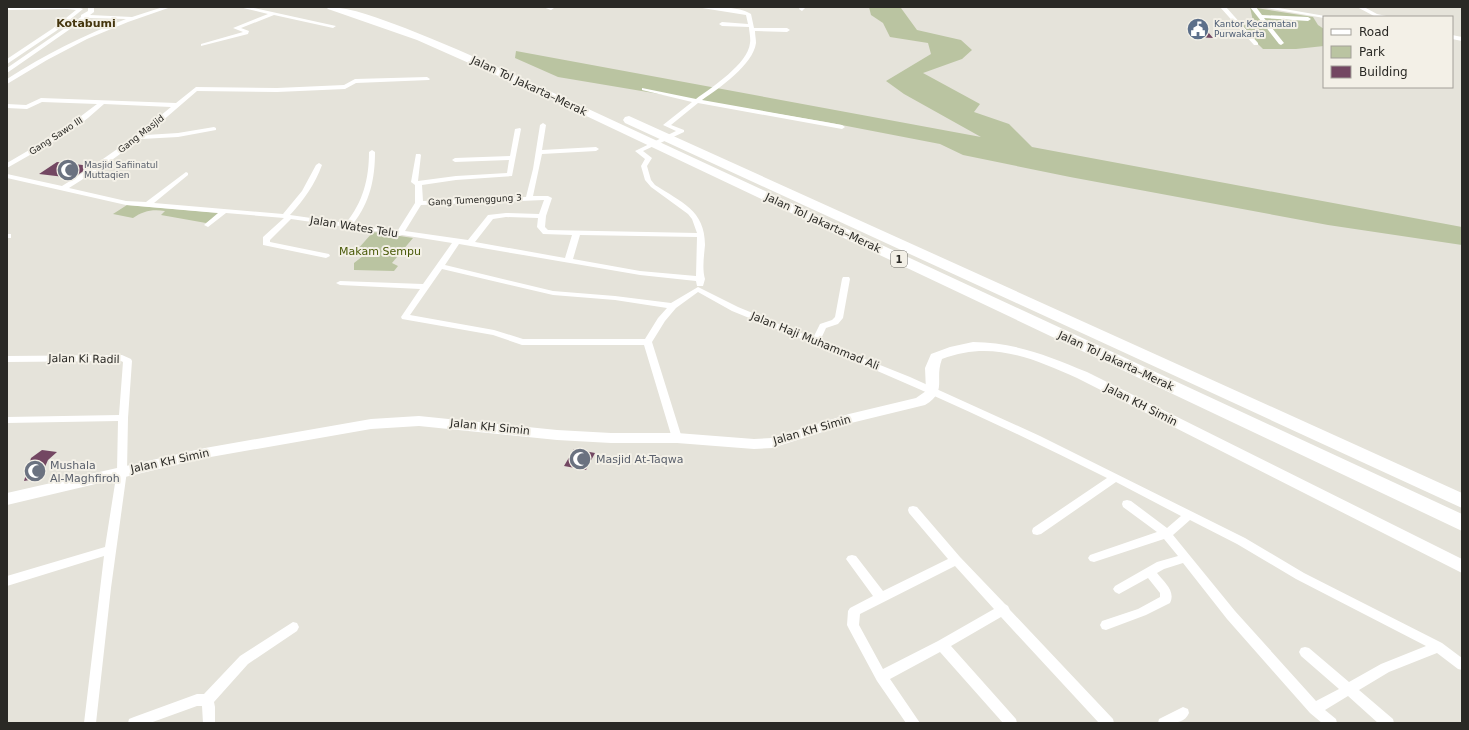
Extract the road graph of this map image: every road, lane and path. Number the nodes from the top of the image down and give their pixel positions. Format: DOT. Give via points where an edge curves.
graph roads {
  1 [pos="91,7"];
  2 [pos="168,7"];
  3 [pos="242,7"];
  4 [pos="331,7"];
  5 [pos="360,7"];
  6 [pos="546,7"];
  7 [pos="699,7"];
  8 [pos="1223,7"];
  9 [pos="1253,7"];
  10 [pos="1263,7"];
  11 [pos="1360,7"];
  12 [pos="7,8"];
  13 [pos="551,8"];
  14 [pos="80,9"];
  15 [pos="272,14"];
  16 [pos="1311,14"];
  17 [pos="73,16"];
  18 [pos="85,16"];
  19 [pos="1260,16"];
  20 [pos="1323,16"];
  21 [pos="1382,16"];
  22 [pos="132,18"];
  23 [pos="722,24"];
  24 [pos="333,26"];
  25 [pos="750,27"];
  26 [pos="54,30"];
  27 [pos="65,30"];
  28 [pos="787,30"];
  29 [pos="1282,43"];
  30 [pos="1256,44"];
  31 [pos="203,45"];
  32 [pos="7,62"];
  33 [pos="7,71"];
  34 [pos="427,79"];
  35 [pos="7,82"];
  36 [pos="644,89"];
  37 [pos="697,100"];
  38 [pos="101,103"];
  39 [pos="177,105"];
  40 [pos="7,106"];
  41 [pos="543,125"];
  42 [pos="842,127"];
  43 [pos="214,129"];
  44 [pos="518,129"];
  45 [pos="139,137"];
  46 [pos="596,149"];
  47 [pos="372,152"];
  48 [pos="538,152"];
  49 [pos="418,155"];
  50 [pos="513,158"];
  51 [pos="455,160"];
  52 [pos="319,165"];
  53 [pos="7,166"];
  54 [pos="467,168"];
  55 [pos="186,174"];
  56 [pos="7,176"];
  57 [pos="418,184"];
  58 [pos="63,188"];
  59 [pos="529,197"];
  60 [pos="419,203"];
  61 [pos="148,204"];
  62 [pos="224,211"];
  63 [pos="542,216"];
  64 [pos="287,217"];
  65 [pos="208,225"];
  66 [pos="346,226"];
  67 [pos="577,232"];
  68 [pos="399,234"];
  69 [pos="701,235"];
  70 [pos="457,242"];
  71 [pos="470,243"];
  72 [pos="326,256"];
  73 [pos="568,260"];
  74 [pos="440,266"];
  75 [pos="701,279"];
  76 [pos="846,279"];
  77 [pos="340,283"];
  78 [pos="425,287"];
  79 [pos="698,289"];
  80 [pos="673,306"];
  81 [pos="648,342"];
  82 [pos="815,343"];
  83 [pos="7,359"];
  84 [pos="933,391"];
  85 [pos="123,418"];
  86 [pos="7,420"];
  87 [pos="677,438"];
  88 [pos="122,471"];
  89 [pos="1115,478"];
  90 [pos="7,499"];
  91 [pos="1462,502"];
  92 [pos="1127,504"];
  93 [pos="913,510"];
  94 [pos="1189,515"];
  95 [pos="1462,523"];
  96 [pos="1038,531"];
  97 [pos="1166,533"];
  98 [pos="111,550"];
  99 [pos="852,558"];
  100 [pos="1094,558"];
  101 [pos="1186,558"];
  102 [pos="956,560"];
  103 [pos="1462,566"];
  104 [pos="1150,572"];
  105 [pos="7,581"];
  106 [pos="1119,589"];
  107 [pos="881,597"];
  108 [pos="1004,609"];
  109 [pos="1106,626"];
  110 [pos="293,627"];
  111 [pos="942,646"];
  112 [pos="1438,647"];
  113 [pos="1305,652"];
  114 [pos="1462,665"];
  115 [pos="881,677"];
  116 [pos="1348,690"];
  117 [pos="207,700"];
  118 [pos="1315,708"];
  119 [pos="1183,713"];
  120 [pos="90,723"];
  121 [pos="134,723"];
  122 [pos="209,723"];
  123 [pos="914,723"];
  124 [pos="1011,723"];
  125 [pos="1108,723"];
  126 [pos="1164,723"];
  127 [pos="1331,723"];
  128 [pos="1388,723"];
  1 -- 14 [label="street"];
  1 -- 18 [label="street" via="91,12"];
  2 -- 22 [label="street"];
  3 -- 15 [label="street"];
  4 -- 95 [label="highway, Jalan Tol Jakarta–Merak / 1" via="374,19 429,40"];
  5 -- 91 [label="highway, Jalan Tol Jakarta–Merak / 1" via="429,30 510,65"];
  6 -- 13 [label="street"];
  7 -- 25 [label="street" via="746,13 749,15"];
  8 -- 30 [label="street"];
  9 -- 19 [label="street"];
  10 -- 16 [label="street"];
  11 -- 21 [label="street"];
  12 -- 14 [label="street"];
  14 -- 17 [label="street"];
  15 -- 24 [label="street"];
  15 -- 31 [label="street" via="236,28 246,33"];
  16 -- 19 [label="street" via="1311,19"];
  16 -- 20 [label="street"];
  17 -- 18 [label="street"];
  17 -- 26 [label="street"];
  18 -- 22 [label="street"];
  18 -- 27 [label="street"];
  19 -- 29 [label="street"];
  22 -- 35 [label="street" via="56,52"];
  23 -- 25 [label="street"];
  25 -- 28 [label="street"];
  25 -- 37 [label="street" via="753,42 744,60"];
  26 -- 27 [label="street"];
  26 -- 32 [label="street"];
  27 -- 33 [label="street"];
  34 -- 39 [label="street, Gang Masjid" via="355,81 345,87 196,89"];
  36 -- 37 [label="street"];
  37 -- 42 [label="street"];
  37 -- 69 [label="street" via="666,125 682,131 638,151 649,158 644,166 648,180 691,212"];
  38 -- 39 [label="street"];
  38 -- 40 [label="street" via="41,100 27,107"];
  38 -- 53 [label="street, Gang Sawo III" via="52,141"];
  39 -- 45 [label="street, Gang Masjid"];
  41 -- 48 [label="street, Gang Tumenggung 3"];
  43 -- 45 [label="street" via="178,135"];
  44 -- 50 [label="street, Gang Tumenggung 3"];
  45 -- 58 [label="street, Gang Masjid" via="100,166"];
  46 -- 48 [label="street"];
  47 -- 66 [label="street" via="366,197"];
  48 -- 59 [label="street, Gang Tumenggung 3"];
  49 -- 57 [label="street, Gang Tumenggung 3" via="414,182"];
  50 -- 54 [label="street, Gang Tumenggung 3"];
  50 -- 54 [label="street, Gang Tumenggung 3" via="510,175"];
  51 -- 54 [label="street, Gang Tumenggung 3"];
  52 -- 64 [label="street" via="313,182"];
  54 -- 57 [label="street, Gang Tumenggung 3"];
  55 -- 61 [label="street"];
  56 -- 58 [label="street, Jalan Wates Telu"];
  57 -- 60 [label="street, Gang Tumenggung 3"];
  58 -- 61 [label="street, Jalan Wates Telu" via="126,203"];
  59 -- 60 [label="street, Gang Tumenggung 3"];
  59 -- 63 [label="street" via="548,198"];
  60 -- 68 [label="street, Gang Tumenggung 3"];
  61 -- 62 [label="street, Jalan Wates Telu"];
  62 -- 64 [label="street, Jalan Wates Telu"];
  62 -- 65 [label="street"];
  63 -- 67 [label="street" via="540,227 546,232"];
  63 -- 71 [label="street" via="491,217"];
  64 -- 66 [label="street, Jalan Wates Telu"];
  64 -- 72 [label="street" via="266,239 266,243"];
  66 -- 68 [label="street, Jalan Wates Telu"];
  67 -- 69 [label="street"];
  67 -- 73 [label="street"];
  68 -- 70 [label="street, Jalan Wates Telu"];
  69 -- 75 [label="street"];
  70 -- 71 [label="street, Jalan Wates Telu"];
  70 -- 74 [label="street"];
  71 -- 73 [label="street, Jalan Wates Telu"];
  73 -- 75 [label="street, Jalan Wates Telu" via="640,273"];
  74 -- 78 [label="street"];
  74 -- 80 [label="street" via="553,293"];
  75 -- 79 [label="street"];
  76 -- 82 [label="street" via="838,320 823,326"];
  77 -- 78 [label="street"];
  78 -- 81 [label="street" via="405,317 494,333 522,342"];
  79 -- 80 [label="street"];
  79 -- 82 [label="street, Jalan Haji Muhammad Ali" via="735,309"];
  80 -- 81 [label="street"];
  81 -- 87 [label="street"];
  82 -- 84 [label="street, Jalan Haji Muhammad Ali"];
  83 -- 85 [label="street, Jalan Ki Radil" via="122,358 128,361"];
  84 -- 87 [label="street, Jalan KH Simin" via="920,402 849,419 772,443 726,443"];
  84 -- 89 [label="street, Jalan Haji Muhammad Ali" via="1037,438"];
  84 -- 103 [label="street, Jalan KH Simin" via="932,368 936,357 949,350 996,346 1028,353 1082,375"];
  85 -- 86 [label="street"];
  85 -- 88 [label="street"];
  87 -- 88 [label="street, Jalan KH Simin" via="565,435 449,423 394,421 221,450"];
  88 -- 90 [label="street, Jalan KH Simin"];
  88 -- 98 [label="street"];
  89 -- 94 [label="street, Jalan Haji Muhammad Ali"];
  89 -- 96 [label="street"];
  92 -- 97 [label="street"];
  93 -- 102 [label="street"];
  94 -- 97 [label="street"];
  94 -- 112 [label="street, Jalan Haji Muhammad Ali"];
  97 -- 100 [label="street"];
  97 -- 101 [label="street"];
  98 -- 105 [label="street"];
  98 -- 120 [label="street"];
  99 -- 107 [label="street"];
  101 -- 104 [label="street" via="1161,565"];
  101 -- 118 [label="street" via="1231,615"];
  102 -- 107 [label="street"];
  102 -- 108 [label="street"];
  104 -- 106 [label="street"];
  104 -- 109 [label="street" via="1166,592 1166,600"];
  107 -- 115 [label="street" via="854,611 852,619"];
  108 -- 111 [label="street"];
  108 -- 125 [label="street"];
  110 -- 117 [label="street" via="244,660"];
  111 -- 115 [label="street"];
  111 -- 124 [label="street"];
  112 -- 114 [label="street, Jalan Haji Muhammad Ali"];
  112 -- 116 [label="street" via="1385,668"];
  113 -- 116 [label="street"];
  115 -- 123 [label="street"];
  116 -- 118 [label="street"];
  116 -- 128 [label="street"];
  117 -- 121 [label="street" via="197,700"];
  117 -- 122 [label="street"];
  118 -- 127 [label="street"];
  119 -- 126 [label="street"];
}
